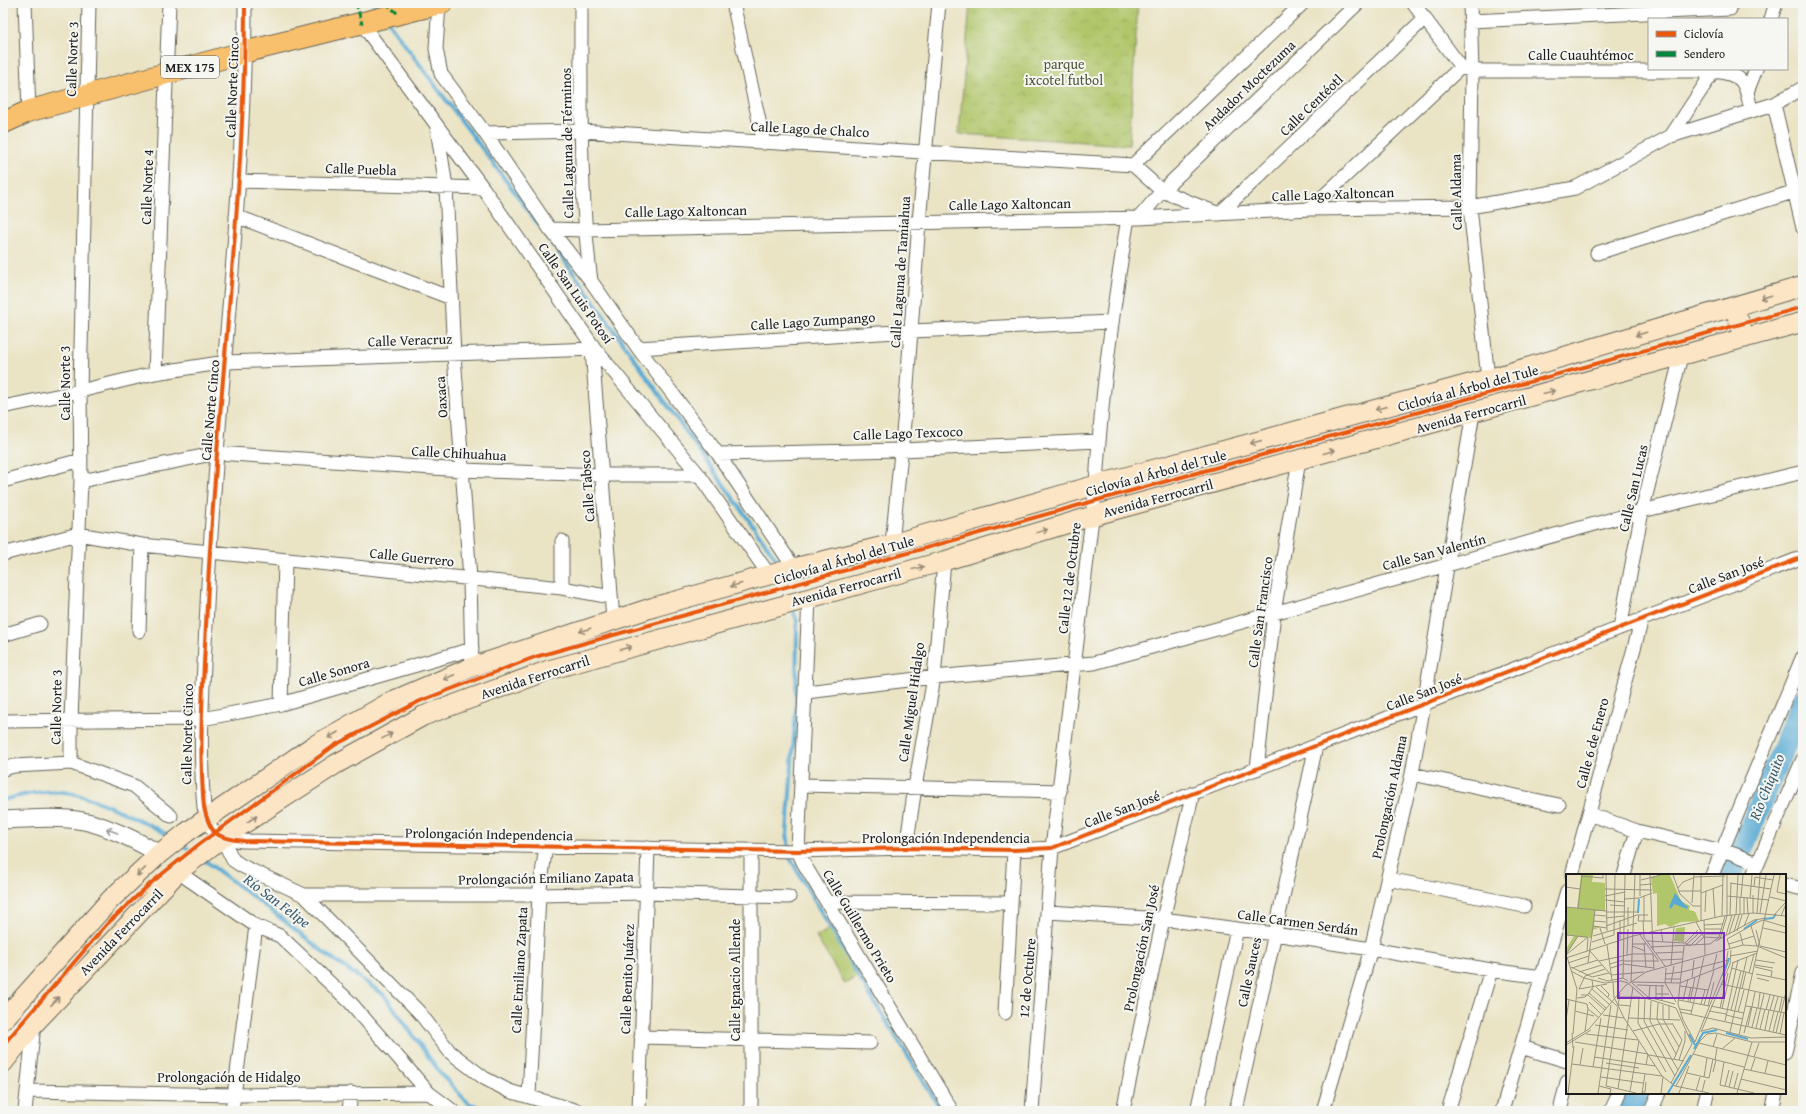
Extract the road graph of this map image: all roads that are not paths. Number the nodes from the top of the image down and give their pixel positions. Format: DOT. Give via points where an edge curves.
graph roads {
  1 [pos="25,3"];
  2 [pos="90,3"];
  3 [pos="169,3"];
  4 [pos="245,3"];
  5 [pos="440,3"];
  6 [pos="581,3"];
  7 [pos="733,3"];
  8 [pos="939,3"];
  9 [pos="1302,3"];
  10 [pos="1358,3"];
  11 [pos="1413,3"];
  12 [pos="1470,3"];
  13 [pos="1776,3"];
  14 [pos="1730,10"];
  15 [pos="1425,18"];
  16 [pos="1771,18"];
  17 [pos="378,20"];
  18 [pos="1470,21"];
  19 [pos="245,52"];
  20 [pos="1466,69"];
  21 [pos="1648,70"];
  22 [pos="1715,70"];
  23 [pos="1756,70"];
  24 [pos="167,74"];
  25 [pos="1803,88"];
  26 [pos="1747,92"];
  27 [pos="86,96"];
  28 [pos="1774,104"];
  29 [pos="1751,110"];
  30 [pos="29,111"];
  31 [pos="3,122"];
  32 [pos="436,125"];
  33 [pos="581,130"];
  34 [pos="485,133"];
  35 [pos="1671,136"];
  36 [pos="764,143"];
  37 [pos="926,152"];
  38 [pos="1133,164"];
  39 [pos="238,181"];
  40 [pos="446,187"];
  41 [pos="483,188"];
  42 [pos="1162,191"];
  43 [pos="1794,192"];
  44 [pos="1470,207"];
  45 [pos="1310,209"];
  46 [pos="1219,214"];
  47 [pos="236,216"];
  48 [pos="1134,218"];
  49 [pos="919,222"];
  50 [pos="1803,228"];
  51 [pos="550,229"];
  52 [pos="585,230"];
  53 [pos="1597,253"];
  54 [pos="592,281"];
  55 [pos="1803,286"];
  56 [pos="451,298"];
  57 [pos="1734,306"];
  58 [pos="1111,322"];
  59 [pos="1803,322"];
  60 [pos="912,331"];
  61 [pos="1745,338"];
  62 [pos="638,348"];
  63 [pos="594,349"];
  64 [pos="454,355"];
  65 [pos="1681,356"];
  66 [pos="226,362"];
  67 [pos="155,373"];
  68 [pos="1488,379"];
  69 [pos="80,391"];
  70 [pos="3,407"];
  71 [pos="1473,413"];
  72 [pos="1099,441"];
  73 [pos="901,450"];
  74 [pos="217,454"];
  75 [pos="718,454"];
  76 [pos="81,460"];
  77 [pos="1299,460"];
  78 [pos="462,470"];
  79 [pos="1803,472"];
  80 [pos="602,475"];
  81 [pos="699,475"];
  82 [pos="3,481"];
  83 [pos="81,481"];
  84 [pos="1096,485"];
  85 [pos="1642,511"];
  86 [pos="1092,516"];
  87 [pos="78,534"];
  88 [pos="562,541"];
  89 [pos="892,544"];
  90 [pos="142,545"];
  91 [pos="210,552"];
  92 [pos="3,554"];
  93 [pos="1803,557"];
  94 [pos="285,561"];
  95 [pos="944,561"];
  96 [pos="1447,565"];
  97 [pos="781,572"];
  98 [pos="470,579"];
  99 [pos="562,588"];
  100 [pos="611,597"];
  101 [pos="798,600"];
  102 [pos="1274,613"];
  103 [pos="1642,619"];
  104 [pos="613,620"];
  105 [pos="40,624"];
  106 [pos="1620,628"];
  107 [pos="139,631"];
  108 [pos="3,635"];
  109 [pos="1803,656"];
  110 [pos="472,658"];
  111 [pos="1074,666"];
  112 [pos="934,677"];
  113 [pos="806,692"];
  114 [pos="281,704"];
  115 [pos="1424,704"];
  116 [pos="71,719"];
  117 [pos="202,719"];
  118 [pos="3,720"];
  119 [pos="1316,746"];
  120 [pos="1803,759"];
  121 [pos="71,763"];
  122 [pos="1257,768"];
  123 [pos="3,769"];
  124 [pos="1412,774"];
  125 [pos="802,785"];
  126 [pos="914,788"];
  127 [pos="1060,791"];
  128 [pos="1194,793"];
  129 [pos="1559,805"];
  130 [pos="1589,814"];
  131 [pos="170,816"];
  132 [pos="206,818"];
  133 [pos="3,820"];
  134 [pos="1637,831"];
  135 [pos="216,844"];
  136 [pos="546,846"];
  137 [pos="648,848"];
  138 [pos="906,848"];
  139 [pos="1052,848"];
  140 [pos="164,850"];
  141 [pos="751,850"];
  142 [pos="790,850"];
  143 [pos="1014,850"];
  144 [pos="1727,852"];
  145 [pos="1753,860"];
  146 [pos="184,868"];
  147 [pos="1572,874"];
  148 [pos="1624,874"];
  149 [pos="1713,874"];
  150 [pos="1753,874"];
  151 [pos="1388,879"];
  152 [pos="1786,885"];
  153 [pos="1803,889"];
  154 [pos="645,893"];
  155 [pos="1566,894"];
  156 [pos="304,895"];
  157 [pos="539,895"];
  158 [pos="751,897"];
  159 [pos="789,897"];
  160 [pos="827,902"];
  161 [pos="1011,903"];
  162 [pos="1524,906"];
  163 [pos="1048,912"];
  164 [pos="1163,919"];
  165 [pos="256,926"];
  166 [pos="1237,929"];
  167 [pos="1274,934"];
  168 [pos="1371,949"];
  169 [pos="1491,970"];
  170 [pos="1803,973"];
  171 [pos="1542,977"];
  172 [pos="1005,1013"];
  173 [pos="3,1020"];
  174 [pos="34,1024"];
  175 [pos="641,1037"];
  176 [pos="751,1040"];
  177 [pos="870,1043"];
  178 [pos="1521,1047"];
  179 [pos="1786,1048"];
  180 [pos="1566,1060"];
  181 [pos="3,1063"];
  182 [pos="1566,1086"];
  183 [pos="28,1091"];
  184 [pos="351,1093"];
  185 [pos="429,1093"];
  186 [pos="1619,1094"];
  187 [pos="1659,1094"];
  188 [pos="1708,1094"];
  189 [pos="1776,1094"];
  190 [pos="234,1095"];
  191 [pos="529,1096"];
  192 [pos="25,1111"];
  193 [pos="232,1111"];
  194 [pos="349,1111"];
  195 [pos="453,1111"];
  196 [pos="578,1111"];
  197 [pos="639,1111"];
  198 [pos="751,1111"];
  199 [pos="952,1111"];
  200 [pos="1032,1111"];
  201 [pos="1123,1111"];
  202 [pos="1197,1111"];
  203 [pos="1236,1111"];
  204 [pos="1323,1111"];
  205 [pos="1448,1111"];
  206 [pos="1502,1111"];
  207 [pos="1560,1111"];
  208 [pos="1611,1111"];
  209 [pos="1651,1111"];
  210 [pos="1703,1111"];
  211 [pos="1772,1111"];
  1 -- 30 [label="street"];
  2 -- 27 [label="street, Calle Norte 3"];
  3 -- 24 [label="street, Calle Norte 4"];
  4 -- 19 [label="street, Calle Norte Cinco"];
  5 -- 17 [label="main road, MEX 175"];
  5 -- 34 [label="street, Calle San Luis Potosí" via="436,49 441,74"];
  6 -- 33 [label="street, Calle Laguna de Términos"];
  7 -- 36 [label="street"];
  8 -- 37 [label="street, Calle Laguna de Tamiahua"];
  9 -- 38 [label="street"];
  10 -- 42 [label="street, Andador Moctezuma"];
  11 -- 15 [label="street"];
  12 -- 18 [label="street, Calle Aldama"];
  13 -- 16 [label="street"];
  14 -- 18 [label="street"];
  15 -- 20 [label="street"];
  15 -- 46 [label="street, Calle Centéotl"];
  17 -- 19 [label="main road, MEX 175"];
  17 -- 32 [label="street, Calle San Luis Potosí"];
  18 -- 20 [label="street, Calle Aldama"];
  19 -- 24 [label="main road, MEX 175"];
  19 -- 39 [label="street, Calle Norte Cinco"];
  20 -- 21 [label="street, Calle Cuauhtémoc"];
  20 -- 44 [label="street, Calle Aldama"];
  20 -- 45 [label="street"];
  22 -- 26 [label="street, Calle Cuauhtémoc" via="1737,76"];
  22 -- 35 [label="street"];
  23 -- 26 [label="street"];
  24 -- 27 [label="main road, MEX 175"];
  24 -- 67 [label="street, Calle Norte 4"];
  25 -- 28 [label="street"];
  26 -- 29 [label="street"];
  27 -- 30 [label="main road, MEX 175"];
  27 -- 69 [label="street, Calle Norte 3"];
  28 -- 29 [label="street"];
  28 -- 43 [label="street"];
  29 -- 35 [label="street"];
  30 -- 31 [label="main road, MEX 175"];
  32 -- 40 [label="street, Oaxaca"];
  32 -- 41 [label="street, Calle San Luis Potosí"];
  33 -- 34 [label="street, Calle Lago de Chalco"];
  33 -- 36 [label="street, Calle Lago de Chalco"];
  33 -- 52 [label="street, Calle Laguna de Términos"];
  34 -- 51 [label="street, Calle San Luis Potosí"];
  35 -- 44 [label="street" via="1575,188"];
  36 -- 37 [label="street, Calle Lago de Chalco"];
  37 -- 38 [label="street, Calle Lago de Chalco"];
  37 -- 49 [label="street, Calle Laguna de Tamiahua"];
  38 -- 42 [label="street"];
  39 -- 40 [label="street, Calle Puebla"];
  39 -- 47 [label="street, Calle Norte Cinco"];
  40 -- 41 [label="street, Calle Puebla"];
  40 -- 56 [label="street, Oaxaca"];
  41 -- 63 [label="street, Calle San Luis Potosí"];
  42 -- 46 [label="street"];
  42 -- 48 [label="street"];
  43 -- 50 [label="street"];
  43 -- 53 [label="street"];
  44 -- 45 [label="street, Calle Lago Xaltoncan"];
  44 -- 68 [label="street, Calle Aldama"];
  45 -- 46 [label="street, Calle Lago Xaltoncan"];
  46 -- 48 [label="street, Calle Lago Xaltoncan"];
  47 -- 56 [label="street"];
  47 -- 66 [label="street, Calle Norte Cinco"];
  48 -- 49 [label="street, Calle Lago Xaltoncan"];
  48 -- 58 [label="street, Calle 12 de Octubre"];
  49 -- 52 [label="street, Calle Lago Xaltoncan"];
  49 -- 60 [label="street, Calle Laguna de Tamiahua"];
  51 -- 52 [label="street, Calle Lago Xaltoncan"];
  51 -- 54 [label="street, Calle San Luis Potosí"];
  52 -- 54 [label="street, Calle Laguna de Términos"];
  54 -- 62 [label="street, Calle San Luis Potosí"];
  55 -- 57 [label="main road, Avenida Ferrocarril, one-way"];
  56 -- 64 [label="street, Oaxaca"];
  57 -- 61 [label="main road"];
  57 -- 68 [label="main road, Avenida Ferrocarril, one-way"];
  58 -- 60 [label="street, Calle Lago Zumpango"];
  58 -- 72 [label="street, Calle 12 de Octubre"];
  59 -- 61 [label="main road, Avenida Ferrocarril"];
  60 -- 62 [label="street, Calle Lago Zumpango"];
  60 -- 73 [label="street, Calle Laguna de Tamiahua"];
  61 -- 65 [label="main road, Avenida Ferrocarril"];
  62 -- 75 [label="street, Calle San Luis Potosí"];
  63 -- 64 [label="street, Calle Veracruz"];
  63 -- 80 [label="street, Calle Tabsco"];
  63 -- 81 [label="street, Calle San Luis Potosí"];
  64 -- 66 [label="street, Calle Veracruz"];
  64 -- 78 [label="street, Oaxaca"];
  71 -- 65 [label="main road, Avenida Ferrocarril, one-way"];
  65 -- 85 [label="street, Calle San Lucas"];
  66 -- 67 [label="street, Calle Veracruz"];
  66 -- 74 [label="street, Calle Norte Cinco"];
  67 -- 69 [label="street, Calle Veracruz"];
  68 -- 84 [label="main road, Avenida Ferrocarril, one-way"];
  69 -- 70 [label="street, Calle Veracruz"];
  69 -- 76 [label="street, Calle Norte 3"];
  77 -- 71 [label="main road, Avenida Ferrocarril, one-way"];
  71 -- 96 [label="street, Prolongación Aldama"];
  72 -- 73 [label="street, Calle Lago Texcoco"];
  72 -- 84 [label="street, Calle 12 de Octubre"];
  73 -- 75 [label="street, Calle Lago Texcoco"];
  73 -- 89 [label="street, Calle Laguna de Tamiahua"];
  74 -- 78 [label="street, Calle Chihuahua"];
  74 -- 83 [label="street, Calle Chihuahua"];
  74 -- 91 [label="street, Calle Norte Cinco"];
  75 -- 97 [label="street, Calle San Luis Potosí"];
  76 -- 82 [label="street"];
  76 -- 83 [label="street, Calle Norte 3"];
  77 -- 86 [label="main road, Avenida Ferrocarril"];
  77 -- 102 [label="street, Calle San Francisco"];
  78 -- 80 [label="street, Calle Chihuahua"];
  78 -- 98 [label="street, Oaxaca"];
  79 -- 85 [label="street, Calle San Valentín"];
  80 -- 81 [label="street, Calle Chihuahua"];
  80 -- 100 [label="street, Calle Tabsco"];
  81 -- 97 [label="street, Calle San Luis Potosí"];
  83 -- 87 [label="street, Calle Norte 3"];
  84 -- 86 [label="street, Calle 12 de Octubre"];
  84 -- 89 [label="main road, Avenida Ferrocarril"];
  85 -- 96 [label="street, Calle San Valentín"];
  85 -- 106 [label="street, Calle San Lucas"];
  95 -- 86 [label="main road, Avenida Ferrocarril, one-way"];
  86 -- 111 [label="street, Calle 12 de Octubre"];
  87 -- 90 [label="street, Calle Guerrero"];
  87 -- 92 [label="street"];
  87 -- 116 [label="street, Calle Norte 3"];
  88 -- 99 [label="street"];
  89 -- 97 [label="main road, Avenida Ferrocarril"];
  90 -- 91 [label="street, Calle Guerrero"];
  90 -- 107 [label="street"];
  91 -- 94 [label="street, Calle Guerrero"];
  91 -- 117 [label="street, Calle Norte Cinco"];
  93 -- 103 [label="street, Calle San José"];
  94 -- 98 [label="street, Calle Guerrero"];
  94 -- 114 [label="street"];
  101 -- 95 [label="main road, Avenida Ferrocarril, one-way"];
  95 -- 112 [label="street, Calle Miguel Hidalgo"];
  96 -- 102 [label="street, Calle San Valentín"];
  96 -- 115 [label="street, Prolongación Aldama"];
  97 -- 104 [label="main road, Avenida Ferrocarril, one-way"];
  98 -- 99 [label="street, Calle Guerrero"];
  98 -- 110 [label="street, Oaxaca"];
  99 -- 100 [label="street, Calle Guerrero"];
  100 -- 104 [label="street, Calle Tabsco"];
  101 -- 113 [label="street"];
  135 -- 101 [label="main road, Avenida Ferrocarril, one-way" via="336,764 423,716 548,670"];
  102 -- 111 [label="street, Calle San Valentín" via="1125,656"];
  102 -- 122 [label="street, Calle San Francisco"];
  103 -- 106 [label="street, Calle San José"];
  103 -- 130 [label="street, Calle 6 de Enero"];
  104 -- 110 [label="main road, Avenida Ferrocarril, one-way"];
  105 -- 108 [label="street"];
  106 -- 115 [label="street, Calle San José"];
  109 -- 144 [label="street"];
  110 -- 114 [label="street, Calle Sonora"];
  110 -- 132 [label="main road, Avenida Ferrocarril, one-way" via="313,746"];
  111 -- 112 [label="street, Calle San Valentín"];
  111 -- 127 [label="street, Calle 12 de Octubre"];
  112 -- 113 [label="street, Calle San Valentín"];
  112 -- 126 [label="street, Calle Miguel Hidalgo"];
  113 -- 125 [label="street"];
  114 -- 117 [label="street, Calle Sonora"];
  115 -- 119 [label="street, Calle San José"];
  115 -- 124 [label="street, Prolongación Aldama"];
  116 -- 117 [label="street, Calle Sonora"];
  116 -- 118 [label="street, Calle Sonora"];
  116 -- 121 [label="street, Calle Norte 3"];
  117 -- 132 [label="street, Calle Norte Cinco" via="203,794"];
  119 -- 122 [label="street, Calle San José"];
  119 -- 167 [label="street, Calle Sauces"];
  120 -- 145 [label="street"];
  121 -- 123 [label="street" via="14,766"];
  121 -- 131 [label="street" via="134,786"];
  122 -- 128 [label="street, Calle San José"];
  124 -- 129 [label="street"];
  124 -- 151 [label="street, Prolongación Aldama"];
  125 -- 126 [label="street"];
  125 -- 142 [label="street"];
  126 -- 127 [label="street"];
  126 -- 138 [label="street, Calle Miguel Hidalgo"];
  127 -- 139 [label="street, Calle 12 de Octubre"];
  128 -- 139 [label="street, Calle San José"];
  128 -- 164 [label="street, Prolongación San José"];
  130 -- 134 [label="street"];
  130 -- 147 [label="street, Calle 6 de Enero"];
  132 -- 135 [label="street" via="214,832"];
  132 -- 140 [label="main road, Avenida Ferrocarril"];
  140 -- 133 [label="street, one-way" via="83,821"];
  134 -- 144 [label="street"];
  134 -- 148 [label="street"];
  135 -- 136 [label="street, Prolongación Independencia" via="252,841"];
  135 -- 146 [label="main road, Avenida Ferrocarril"];
  135 -- 156 [label="street" via="242,866"];
  136 -- 137 [label="street, Prolongación Independencia"];
  136 -- 157 [label="street, Calle Emiliano Zapata"];
  137 -- 141 [label="street, Prolongación Independencia"];
  137 -- 154 [label="street, Calle Benito Juárez"];
  138 -- 142 [label="street, Prolongación Independencia"];
  138 -- 143 [label="street, Prolongación Independencia"];
  139 -- 143 [label="street, Prolongación Independencia"];
  139 -- 163 [label="street, 12 de Octubre"];
  140 -- 173 [label="main road, Avenida Ferrocarril, one-way" via="110,900"];
  141 -- 142 [label="street, Prolongación Independencia"];
  141 -- 158 [label="street, Calle Ignacio Allende"];
  142 -- 160 [label="street, Calle Guillermo Prieto" via="804,864"];
  143 -- 161 [label="street"];
  144 -- 145 [label="street"];
  144 -- 149 [label="street"];
  145 -- 150 [label="street"];
  146 -- 165 [label="street"];
  174 -- 146 [label="main road, Avenida Ferrocarril, one-way"];
  151 -- 162 [label="street"];
  151 -- 168 [label="street, Prolongación Aldama"];
  152 -- 153 [label="street"];
  154 -- 157 [label="street, Prolongación Emiliano Zapata"];
  154 -- 158 [label="street, Prolongación Emiliano Zapata"];
  154 -- 175 [label="street, Calle Benito Juárez"];
  155 -- 171 [label="street"];
  156 -- 157 [label="street, Prolongación Emiliano Zapata"];
  156 -- 191 [label="street" via="419,1012 450,1052 484,1078 509,1091"];
  157 -- 191 [label="street, Calle Emiliano Zapata"];
  158 -- 159 [label="street, Prolongación Emiliano Zapata"];
  158 -- 176 [label="street, Calle Ignacio Allende"];
  160 -- 161 [label="street"];
  160 -- 199 [label="street, Calle Guillermo Prieto"];
  161 -- 172 [label="street"];
  163 -- 164 [label="street, Calle Carmen Serdán"];
  163 -- 200 [label="street, 12 de Octubre"];
  164 -- 166 [label="street, Calle Carmen Serdán"];
  164 -- 201 [label="street, Prolongación San José"];
  165 -- 185 [label="street" via="280,936 350,1002"];
  165 -- 190 [label="street"];
  166 -- 167 [label="street, Calle Carmen Serdán"];
  166 -- 202 [label="street"];
  167 -- 168 [label="street, Calle Carmen Serdán"];
  167 -- 203 [label="street, Calle Sauces"];
  168 -- 169 [label="street, Calle Carmen Serdán"];
  168 -- 204 [label="street, Prolongación Aldama"];
  169 -- 171 [label="street, Calle Carmen Serdán"];
  169 -- 205 [label="street"];
  170 -- 179 [label="street"];
  171 -- 178 [label="street"];
  174 -- 181 [label="main road, Avenida Ferrocarril"];
  174 -- 183 [label="street"];
  175 -- 176 [label="street"];
  175 -- 197 [label="street, Calle Benito Juárez"];
  176 -- 177 [label="street"];
  176 -- 198 [label="street, Calle Ignacio Allende"];
  178 -- 180 [label="street"];
  178 -- 206 [label="street"];
  182 -- 207 [label="street"];
  183 -- 190 [label="street, Prolongación de Hidalgo"];
  183 -- 192 [label="street"];
  184 -- 185 [label="street, Prolongación de Hidalgo"];
  184 -- 190 [label="street, Prolongación de Hidalgo"];
  184 -- 194 [label="street"];
  185 -- 195 [label="street"];
  186 -- 208 [label="street"];
  187 -- 209 [label="street"];
  188 -- 210 [label="street"];
  189 -- 211 [label="street"];
  190 -- 193 [label="street"];
  191 -- 196 [label="street"];
}
